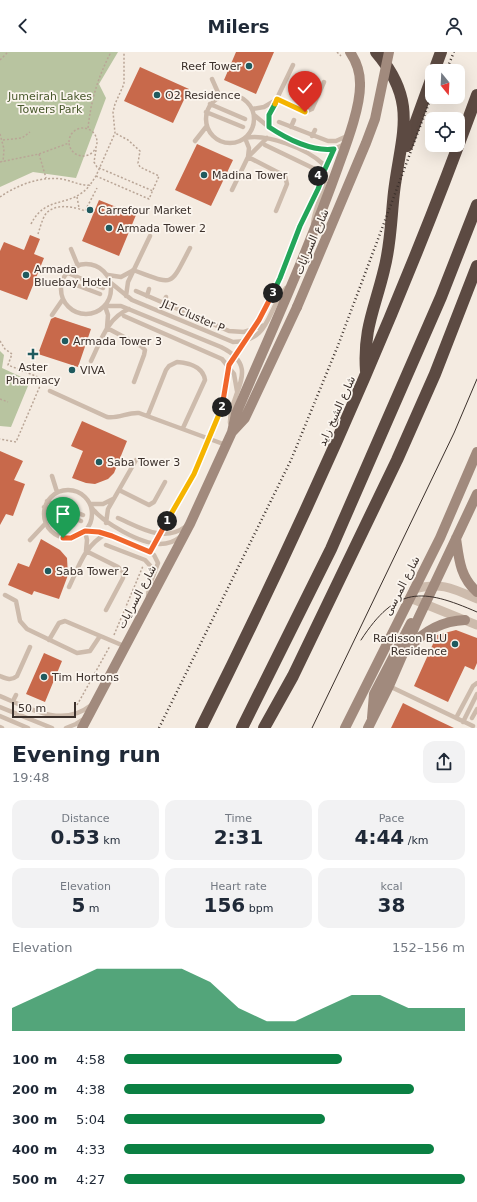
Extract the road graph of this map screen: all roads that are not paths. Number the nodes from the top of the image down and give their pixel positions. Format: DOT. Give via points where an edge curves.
graph roads {
  1 [pos="376,52"];
  2 [pos="390,52"];
  3 [pos="441,52"];
  4 [pos="346,55"];
  5 [pos="437,64"];
  6 [pos="293,65"];
  7 [pos="212,79"];
  8 [pos="324,82"];
  9 [pos="477,95"];
  10 [pos="425,96"];
  11 [pos="220,97"];
  12 [pos="277,99"];
  13 [pos="210,104"];
  14 [pos="252,109"];
  15 [pos="206,112"];
  16 [pos="254,115"];
  17 [pos="245,119"];
  18 [pos="294,120"];
  19 [pos="280,122"];
  20 [pos="242,126"];
  21 [pos="206,127"];
  22 [pos="269,127"];
  23 [pos="291,127"];
  24 [pos="315,130"];
  25 [pos="312,136"];
  26 [pos="245,138"];
  27 [pos="267,138"];
  28 [pos="348,138"];
  29 [pos="195,141"];
  30 [pos="265,145"];
  31 [pos="248,157"];
  32 [pos="396,174"];
  33 [pos="325,182"];
  34 [pos="232,190"];
  35 [pos="477,205"];
  36 [pos="276,211"];
  37 [pos="313,232"];
  38 [pos="150,236"];
  39 [pos="71,248"];
  40 [pos="190,248"];
  41 [pos="78,266"];
  42 [pos="477,266"];
  43 [pos="133,270"];
  44 [pos="68,273"];
  45 [pos="108,275"];
  46 [pos="64,280"];
  47 [pos="477,280"];
  48 [pos="111,283"];
  49 [pos="292,283"];
  50 [pos="103,288"];
  51 [pos="150,289"];
  52 [pos="136,291"];
  53 [pos="100,294"];
  54 [pos="466,295"];
  55 [pos="126,296"];
  56 [pos="147,296"];
  57 [pos="166,296"];
  58 [pos="63,299"];
  59 [pos="164,303"];
  60 [pos="105,306"];
  61 [pos="129,309"];
  62 [pos="52,314"];
  63 [pos="124,316"];
  64 [pos="265,326"];
  65 [pos="106,328"];
  66 [pos="91,361"];
  67 [pos="366,376"];
  68 [pos="134,382"];
  69 [pos="50,391"];
  70 [pos="237,394"];
  71 [pos="148,415"];
  72 [pos="183,428"];
  73 [pos="232,432"];
  74 [pos="226,445"];
  75 [pos="477,452"];
  76 [pos="136,460"];
  77 [pos="52,476"];
  78 [pos="165,482"];
  79 [pos="119,490"];
  80 [pos="57,492"];
  81 [pos="477,494"];
  82 [pos="114,498"];
  83 [pos="47,501"];
  84 [pos="91,506"];
  85 [pos="44,507"];
  86 [pos="83,515"];
  87 [pos="118,518"];
  88 [pos="81,521"];
  89 [pos="106,523"];
  90 [pos="45,524"];
  91 [pos="190,524"];
  92 [pos="85,531"];
  93 [pos="106,534"];
  94 [pos="184,534"];
  95 [pos="440,538"];
  96 [pos="456,538"];
  97 [pos="30,540"];
  98 [pos="106,545"];
  99 [pos="86,551"];
  100 [pos="155,571"];
  101 [pos="436,581"];
  102 [pos="69,587"];
  103 [pos="477,592"];
  104 [pos="411,594"];
  105 [pos="5,595"];
  106 [pos="477,599"];
  107 [pos="148,601"];
  108 [pos="424,604"];
  109 [pos="106,610"];
  110 [pos="465,620"];
  111 [pos="477,625"];
  112 [pos="100,636"];
  113 [pos="49,640"];
  114 [pos="124,646"];
  115 [pos="30,647"];
  116 [pos="404,653"];
  117 [pos="0,676"];
  118 [pos="477,683"];
  119 [pos="389,686"];
  120 [pos="477,694"];
  121 [pos="16,695"];
  122 [pos="0,696"];
  123 [pos="13,701"];
  124 [pos="95,704"];
  125 [pos="0,707"];
  126 [pos="477,709"];
  127 [pos="0,716"];
  128 [pos="456,718"];
  129 [pos="472,718"];
  130 [pos="464,722"];
  131 [pos="370,724"];
  132 [pos="473,726"];
  133 [pos="28,728"];
  134 [pos="52,728"];
  135 [pos="66,728"];
  136 [pos="82,728"];
  137 [pos="200,728"];
  138 [pos="242,728"];
  139 [pos="264,728"];
  140 [pos="345,728"];
  1 -- 32 [label="highway" via="394,76 403,105 404,130"];
  2 -- 73 [label="main road, شارع السرايات, bridge" via="366,143 297,307 244,418"];
  3 -- 5 [label="highway"];
  4 -- 28 [label="main road, شارع السرايات" via="358,70 360,83"];
  6 -- 12 [label="lane"];
  7 -- 11 [label="lane"];
  8 -- 12 [label="lane" via="309,111 305,112"];
  9 -- 67 [label="highway, شارع الشيخ زايد"];
  10 -- 32 [label="highway"];
  11 -- 13 [label="lane"];
  11 -- 14 [label="lane" via="226,95 244,99"];
  12 -- 14 [label="lane" via="264,107"];
  12 -- 22 [label="lane" via="269,115"];
  13 -- 15 [label="lane"];
  13 -- 17 [label="lane"];
  14 -- 16 [label="lane"];
  15 -- 20 [label="lane"];
  15 -- 21 [label="lane"];
  16 -- 22 [label="lane"];
  16 -- 26 [label="lane" via="251,132"];
  18 -- 23 [label="lane"];
  19 -- 23 [label="lane"];
  21 -- 26 [label="lane" via="216,140 223,143 238,142"];
  21 -- 29 [label="lane"];
  22 -- 28 [label="lane" via="319,149 334,149"];
  23 -- 25 [label="lane"];
  24 -- 25 [label="lane"];
  25 -- 28 [label="lane" via="328,141"];
  26 -- 27 [label="lane"];
  26 -- 31 [label="lane" via="249,148"];
  27 -- 31 [label="lane"];
  27 -- 33 [label="lane" via="319,160 325,169"];
  28 -- 37 [label="main road, شارع السرايات"];
  30 -- 33 [label="lane" via="278,154 317,170"];
  31 -- 34 [label="lane"];
  31 -- 36 [label="lane" via="285,176 286,184"];
  32 -- 67 [label="highway" via="387,257 368,327 365,348"];
  33 -- 37 [label="lane" via="314,211"];
  35 -- 138 [label="highway" via="442,297 331,549"];
  37 -- 49 [label="main road, شارع السرايات"];
  38 -- 43 [label="lane"];
  39 -- 41 [label="lane"];
  40 -- 43 [label="lane" via="175,277 170,281"];
  41 -- 44 [label="lane"];
  41 -- 45 [label="lane" via="94,266"];
  42 -- 54 [label="highway"];
  43 -- 45 [label="lane" via="121,277"];
  43 -- 55 [label="lane"];
  44 -- 46 [label="lane"];
  44 -- 50 [label="lane"];
  45 -- 48 [label="lane, JLT Cluster P"];
  46 -- 53 [label="lane"];
  46 -- 58 [label="lane"];
  47 -- 54 [label="lane"];
  48 -- 55 [label="lane, JLT Cluster P"];
  48 -- 60 [label="lane" via="111,295"];
  49 -- 64 [label="lane, JLT Cluster P" via="276,301"];
  49 -- 73 [label="main road, شارع السرايات" via="236,414"];
  51 -- 56 [label="lane"];
  52 -- 56 [label="lane"];
  54 -- 139 [label="highway" via="397,460 297,669"];
  55 -- 64 [label="lane, JLT Cluster P" via="233,342 250,340"];
  56 -- 59 [label="lane"];
  57 -- 59 [label="lane"];
  58 -- 60 [label="lane, JLT Cluster P" via="68,306 82,314 95,312"];
  58 -- 62 [label="lane"];
  59 -- 64 [label="lane" via="229,331 251,331"];
  60 -- 61 [label="lane, JLT Cluster P"];
  60 -- 65 [label="lane" via="108,315"];
  61 -- 65 [label="lane" via="118,315"];
  61 -- 70 [label="lane, JLT Cluster P" via="221,347 235,356 243,378"];
  63 -- 70 [label="lane" via="214,354 229,365 237,384"];
  65 -- 66 [label="lane"];
  65 -- 68 [label="lane" via="145,350"];
  67 -- 137 [label="highway, شارع الشيخ زايد" via="296,531"];
  69 -- 71 [label="lane" via="107,417 114,418 134,413"];
  70 -- 73 [label="lane, JLT Cluster P" via="230,417"];
  71 -- 72 [label="lane"];
  71 -- 72 [label="lane" via="169,366 177,362 198,367 202,370 205,380"];
  72 -- 74 [label="lane"];
  73 -- 74 [label="main road, شارع السرايات"];
  74 -- 91 [label="main road, شارع السرايات"];
  75 -- 95 [label="main road, شارع المرسى"];
  76 -- 79 [label="lane"];
  77 -- 80 [label="lane"];
  78 -- 79 [label="lane" via="154,502 149,505"];
  79 -- 82 [label="lane"];
  80 -- 83 [label="lane"];
  80 -- 84 [label="lane" via="76,491 82,494"];
  81 -- 96 [label="main road"];
  82 -- 84 [label="lane" via="103,504"];
  82 -- 89 [label="lane" via="108,509"];
  83 -- 85 [label="lane"];
  83 -- 86 [label="lane"];
  84 -- 89 [label="lane"];
  84 -- 92 [label="lane" via="91,520"];
  85 -- 88 [label="lane"];
  85 -- 90 [label="lane"];
  87 -- 91 [label="lane" via="148,527 159,534 175,533"];
  89 -- 94 [label="lane" via="154,544 171,542"];
  90 -- 92 [label="lane" via="63,538 71,538"];
  90 -- 97 [label="lane"];
  91 -- 94 [label="main road, شارع السرايات"];
  92 -- 93 [label="lane"];
  92 -- 99 [label="lane"];
  93 -- 99 [label="lane"];
  93 -- 100 [label="lane" via="154,555 158,563"];
  94 -- 107 [label="main road, شارع السرايات"];
  95 -- 101 [label="main road" via="430,569"];
  95 -- 104 [label="main road, شارع المرسى"];
  96 -- 101 [label="main road"];
  96 -- 103 [label="main road" via="462,572"];
  98 -- 100 [label="lane" via="137,560 146,560"];
  99 -- 102 [label="lane"];
  99 -- 109 [label="lane" via="123,572 123,578"];
  100 -- 107 [label="lane" via="149,587"];
  101 -- 104 [label="street"];
  101 -- 106 [label="street"];
  101 -- 108 [label="main road"];
  104 -- 108 [label="main road" via="420,593 424,598"];
  104 -- 140 [label="main road, شارع المرسى"];
  105 -- 113 [label="lane" via="16,601 23,626"];
  107 -- 114 [label="main road, شارع السرايات"];
  108 -- 110 [label="street"];
  108 -- 116 [label="main road"];
  108 -- 131 [label="main road" via="400,642 374,694"];
  110 -- 111 [label="street"];
  110 -- 116 [label="main road" via="429,629"];
  112 -- 113 [label="lane" via="94,648 81,654"];
  112 -- 113 [label="lane" via="65,621 59,623"];
  112 -- 114 [label="lane"];
  114 -- 124 [label="main road, شارع السرايات"];
  115 -- 117 [label="lane" via="14,679"];
  116 -- 119 [label="main road"];
  118 -- 128 [label="lane"];
  119 -- 128 [label="lane"];
  119 -- 131 [label="main road"];
  120 -- 130 [label="lane"];
  121 -- 123 [label="lane"];
  122 -- 123 [label="lane"];
  123 -- 124 [label="lane" via="46,716 66,718"];
  124 -- 135 [label="lane" via="81,721"];
  124 -- 136 [label="main road, شارع السرايات"];
  125 -- 134 [label="lane"];
  126 -- 129 [label="lane"];
  127 -- 133 [label="lane"];
  128 -- 130 [label="lane"];
  130 -- 132 [label="lane"];
}
